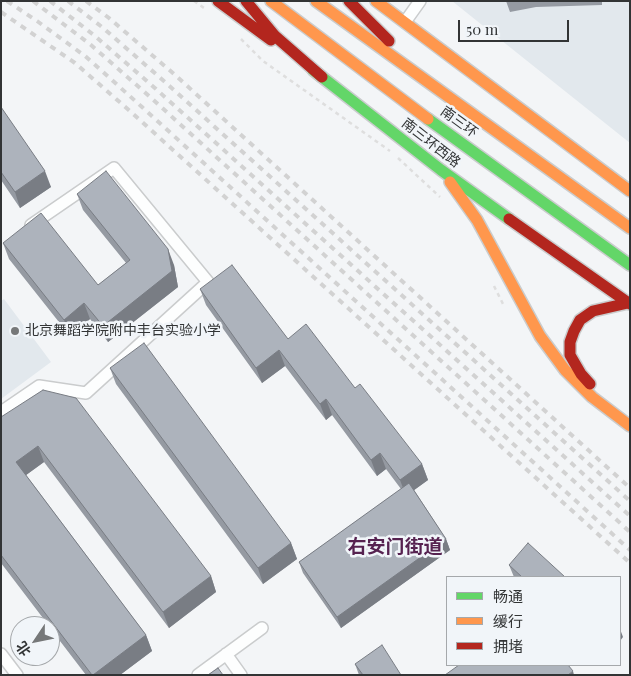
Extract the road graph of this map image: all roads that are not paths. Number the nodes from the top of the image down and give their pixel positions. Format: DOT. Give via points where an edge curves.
graph roads {
  1 [pos="218,1"];
  2 [pos="246,1"];
  3 [pos="271,1"];
  4 [pos="316,1"];
  5 [pos="349,1"];
  6 [pos="376,1"];
  7 [pos="420,1"];
  8 [pos="405,22"];
  9 [pos="322,77"];
  10 [pos="464,108"];
  11 [pos="441,170"];
  12 [pos="630,191"];
  13 [pos="598,205"];
  14 [pos="630,222"];
  15 [pos="630,228"];
  16 [pos="25,229"];
  17 [pos="630,265"];
  18 [pos="629,304"];
  19 [pos="1,412"];
  20 [pos="630,417"];
  21 [pos="630,426"];
  22 [pos="262,628"];
  23 [pos="1,654"];
  24 [pos="226,654"];
  25 [pos="17,675"];
  26 [pos="198,675"];
  27 [pos="241,675"];
  1 -- 9 [label="main road, 南三环西路"];
  2 -- 9 [label="main road" via="275,36"];
  3 -- 17 [label="main road, 南三环"];
  4 -- 10 [label="main road, 南三环"];
  5 -- 10 [label="main road" via="401,53"];
  6 -- 8 [label="main road"];
  7 -- 8 [label="street"];
  8 -- 12 [label="main road"];
  9 -- 11 [label="main road, 南三环西路"];
  10 -- 13 [label="main road, 南三环"];
  11 -- 18 [label="main road, 南三环西路"];
  11 -- 21 [label="main road" via="477,220 540,336 565,370 592,397"];
  13 -- 14 [label="main road"];
  13 -- 15 [label="main road, 南三环"];
  16 -- 19 [label="street" via="114,168 208,282 86,393 39,386"];
  18 -- 20 [label="main road" via="593,311 580,320 570,342 570,355 581,374 600,395"];
  22 -- 24 [label="street"];
  23 -- 25 [label="street"];
  24 -- 26 [label="street"];
  24 -- 27 [label="street"];
}
